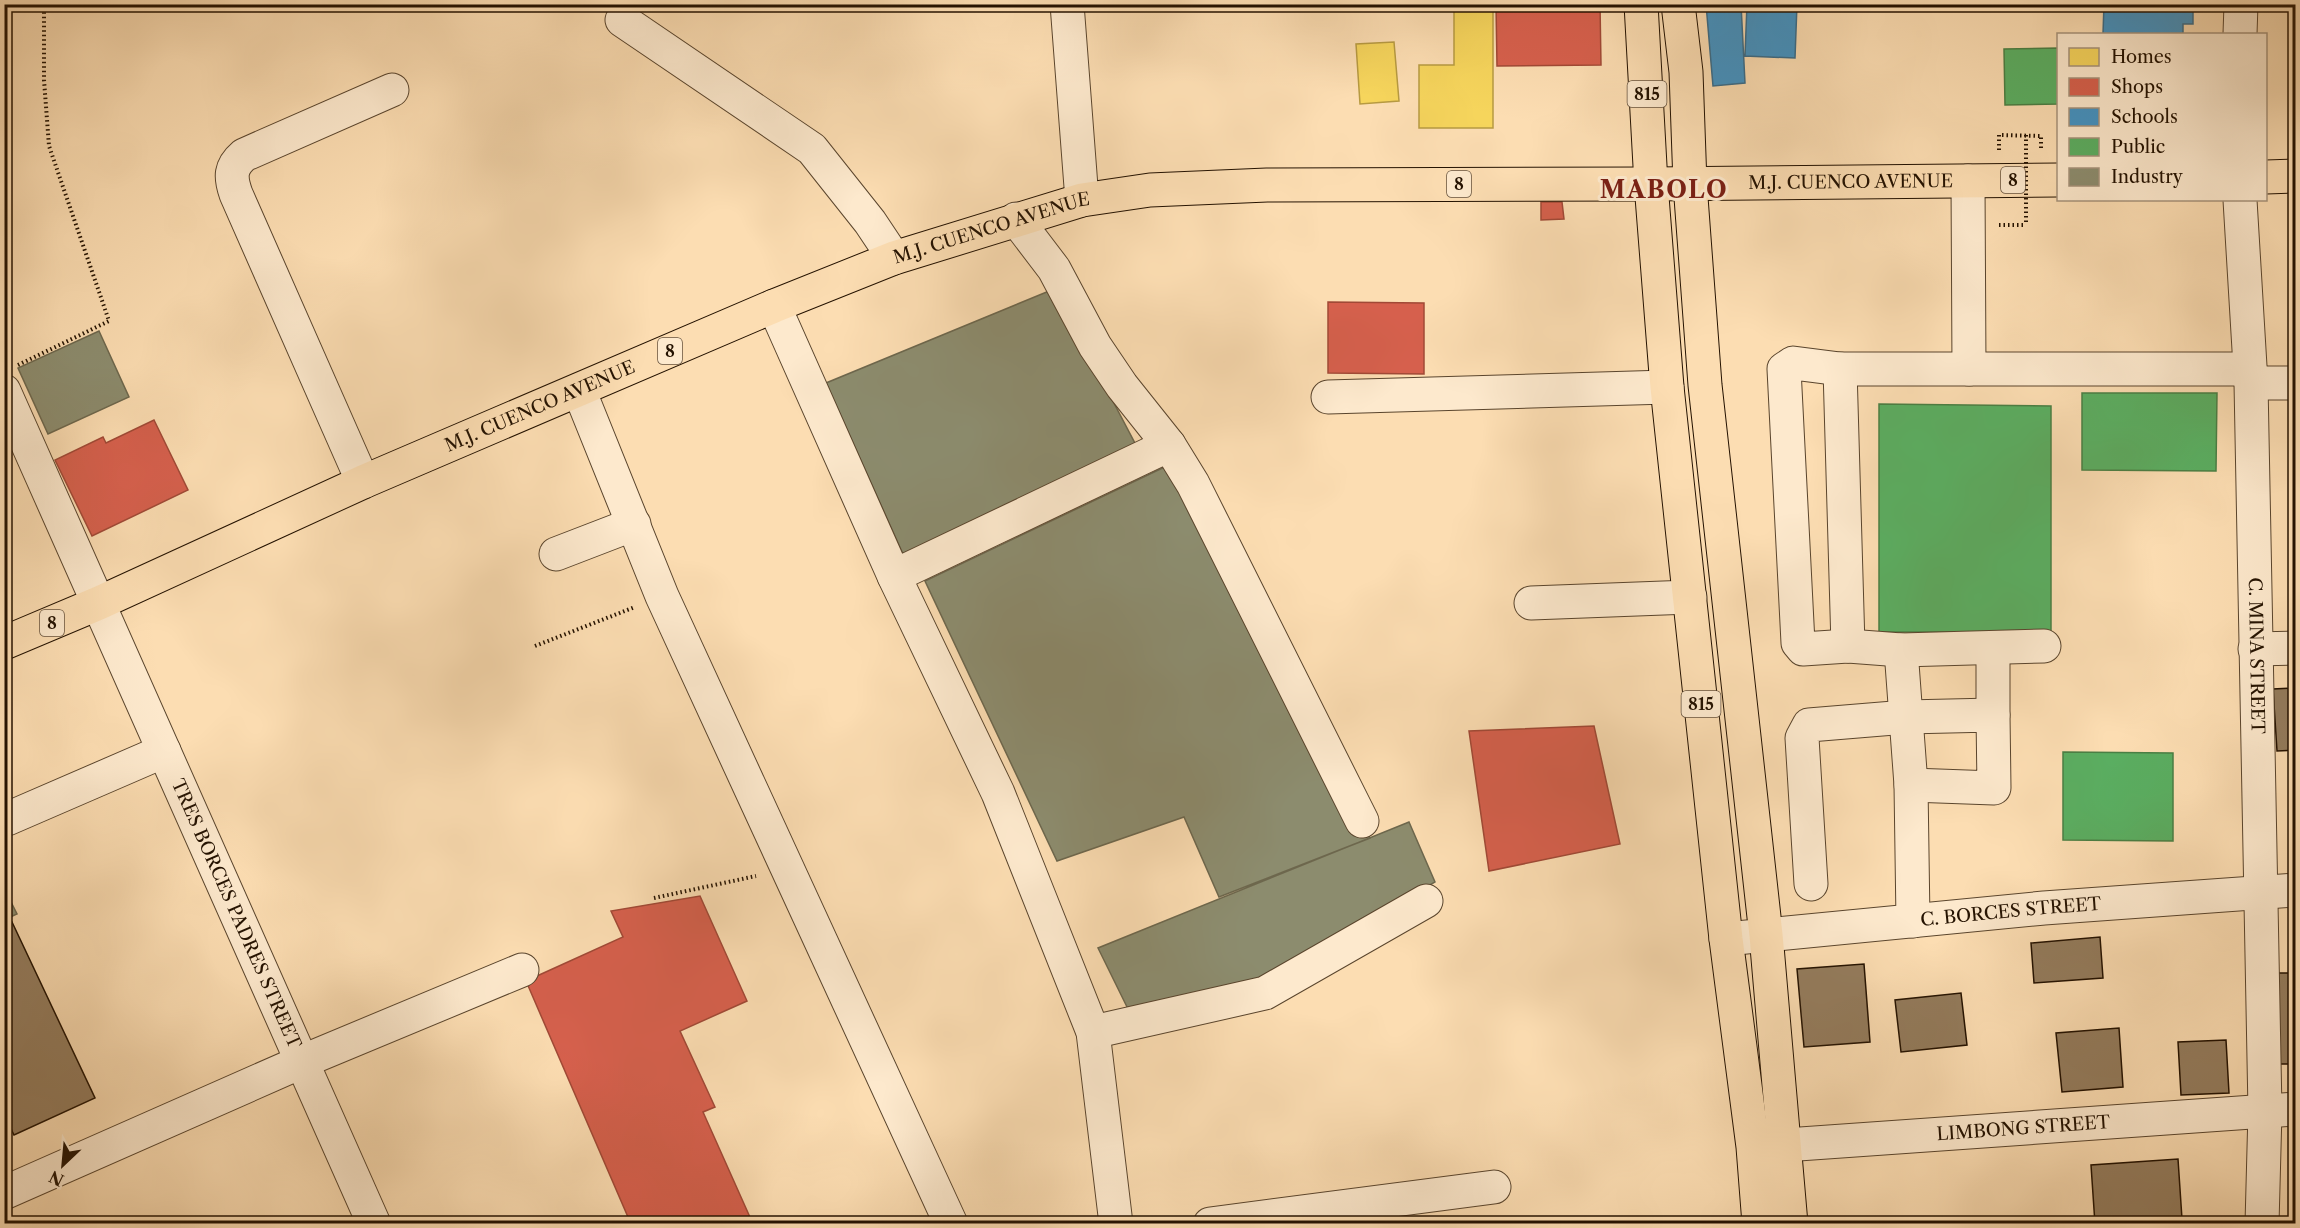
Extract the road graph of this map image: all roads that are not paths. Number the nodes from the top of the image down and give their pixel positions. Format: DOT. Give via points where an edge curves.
graph roads {
  1 [pos="1067,4"];
  2 [pos="1641,4"];
  3 [pos="1678,4"];
  4 [pos="2241,4"];
  5 [pos="622,20"];
  6 [pos="2240,33"];
  7 [pos="392,90"];
  8 [pos="2295,176"];
  9 [pos="2267,177"];
  10 [pos="2057,180"];
  11 [pos="1968,181"];
  12 [pos="1651,184"];
  13 [pos="1690,184"];
  14 [pos="1082,200"];
  15 [pos="2240,201"];
  16 [pos="1016,219"];
  17 [pos="894,258"];
  18 [pos="774,306"];
  19 [pos="1840,369"];
  20 [pos="1969,369"];
  21 [pos="2251,376"];
  22 [pos="10,379"];
  23 [pos="2295,382"];
  24 [pos="1667,387"];
  25 [pos="579,390"];
  26 [pos="1328,397"];
  27 [pos="1169,444"];
  28 [pos="363,482"];
  29 [pos="634,524"];
  30 [pos="556,554"];
  31 [pos="894,576"];
  32 [pos="1690,597"];
  33 [pos="99,603"];
  34 [pos="1530,603"];
  35 [pos="4,643"];
  36 [pos="1848,646"];
  37 [pos="2044,646"];
  38 [pos="1993,648"];
  39 [pos="2295,648"];
  40 [pos="2256,649"];
  41 [pos="1900,650"];
  42 [pos="1993,715"];
  43 [pos="1906,717"];
  44 [pos="164,751"];
  45 [pos="1911,785"];
  46 [pos="4,814"];
  47 [pos="1362,821"];
  48 [pos="1810,884"];
  49 [pos="2295,890"];
  50 [pos="2259,892"];
  51 [pos="1426,901"];
  52 [pos="1913,921"];
  53 [pos="1766,935"];
  54 [pos="1726,939"];
  55 [pos="522,970"];
  56 [pos="1093,1032"];
  57 [pos="301,1062"];
  58 [pos="2280,1110"];
  59 [pos="1768,1145"];
  60 [pos="1494,1187"];
  61 [pos="4,1193"];
  62 [pos="1396,1212"];
  63 [pos="374,1224"];
  64 [pos="951,1224"];
  65 [pos="1116,1224"];
  66 [pos="1210,1224"];
  67 [pos="1759,1224"];
  68 [pos="1791,1224"];
  69 [pos="2262,1224"];
  1 -- 14 [label="street"];
  2 -- 12 [label="main road, 815"];
  3 -- 13 [label="main road, 815" via="1686,72"];
  4 -- 6 [label="street"];
  5 -- 17 [label="street" via="812,149"];
  7 -- 28 [label="street" via="244,155 234,163 231,175"];
  8 -- 9 [label="main road"];
  10 -- 11 [label="main road, M.J. CUENCO AVENUE / 8"];
  11 -- 13 [label="main road, M.J. CUENCO AVENUE / 8"];
  11 -- 20 [label="street"];
  12 -- 13 [label="main road, M.J. CUENCO AVENUE / 8"];
  12 -- 14 [label="main road, M.J. CUENCO AVENUE / 8" via="1267,185 1150,190"];
  12 -- 24 [label="main road, 815"];
  13 -- 53 [label="main road, 815" via="1705,385"];
  14 -- 16 [label="main road, M.J. CUENCO AVENUE / 8"];
  15 -- 21 [label="street, C. MINA STREET"];
  16 -- 17 [label="main road, M.J. CUENCO AVENUE / 8"];
  16 -- 27 [label="street" via="1054,269 1122,387"];
  17 -- 18 [label="main road, M.J. CUENCO AVENUE / 8"];
  18 -- 25 [label="main road, M.J. CUENCO AVENUE / 8"];
  18 -- 31 [label="street"];
  19 -- 20 [label="street"];
  19 -- 36 [label="street"];
  19 -- 36 [label="street" via="1793,363 1784,369 1798,643 1803,649"];
  20 -- 21 [label="street"];
  21 -- 23 [label="street"];
  21 -- 40 [label="street, C. MINA STREET"];
  22 -- 33 [label="street, TRES BORCES PADRES STREET"];
  24 -- 26 [label="street"];
  24 -- 32 [label="main road, 815"];
  25 -- 28 [label="main road, M.J. CUENCO AVENUE / 8"];
  25 -- 29 [label="street"];
  27 -- 31 [label="street"];
  27 -- 47 [label="street" via="1193,484"];
  28 -- 33 [label="main road, M.J. CUENCO AVENUE / 8"];
  29 -- 30 [label="street"];
  29 -- 64 [label="street" via="662,596"];
  31 -- 56 [label="street" via="998,793"];
  32 -- 34 [label="street"];
  32 -- 54 [label="main road, 815"];
  33 -- 35 [label="main road, M.J. CUENCO AVENUE / 8"];
  33 -- 44 [label="street, TRES BORCES PADRES STREET"];
  36 -- 41 [label="street"];
  37 -- 38 [label="street"];
  38 -- 41 [label="street"];
  38 -- 42 [label="street"];
  39 -- 40 [label="street"];
  40 -- 50 [label="street, C. MINA STREET"];
  41 -- 43 [label="street"];
  42 -- 43 [label="street"];
  42 -- 45 [label="street" via="1995,788"];
  43 -- 45 [label="street"];
  43 -- 48 [label="street" via="1809,725 1805,729 1802,738"];
  44 -- 46 [label="street" via="7,819"];
  44 -- 57 [label="street, TRES BORCES PADRES STREET"];
  45 -- 52 [label="street"];
  49 -- 50 [label="street, C. BORCES STREET"];
  50 -- 52 [label="street, C. BORCES STREET"];
  50 -- 58 [label="street, C. MINA STREET"];
  51 -- 56 [label="street" via="1265,993"];
  52 -- 53 [label="street, C. BORCES STREET"];
  53 -- 54 [label="street, C. BORCES STREET"];
  53 -- 59 [label="main road, 815"];
  54 -- 59 [label="main road, 815"];
  55 -- 57 [label="street"];
  56 -- 65 [label="street"];
  57 -- 61 [label="street"];
  57 -- 63 [label="street, TRES BORCES PADRES STREET"];
  58 -- 59 [label="street, LIMBONG STREET"];
  58 -- 69 [label="street, C. MINA STREET"];
  59 -- 67 [label="main road, 815"];
  59 -- 68 [label="main road, 815"];
  60 -- 62 [label="street"];
  62 -- 66 [label="street"];
}
